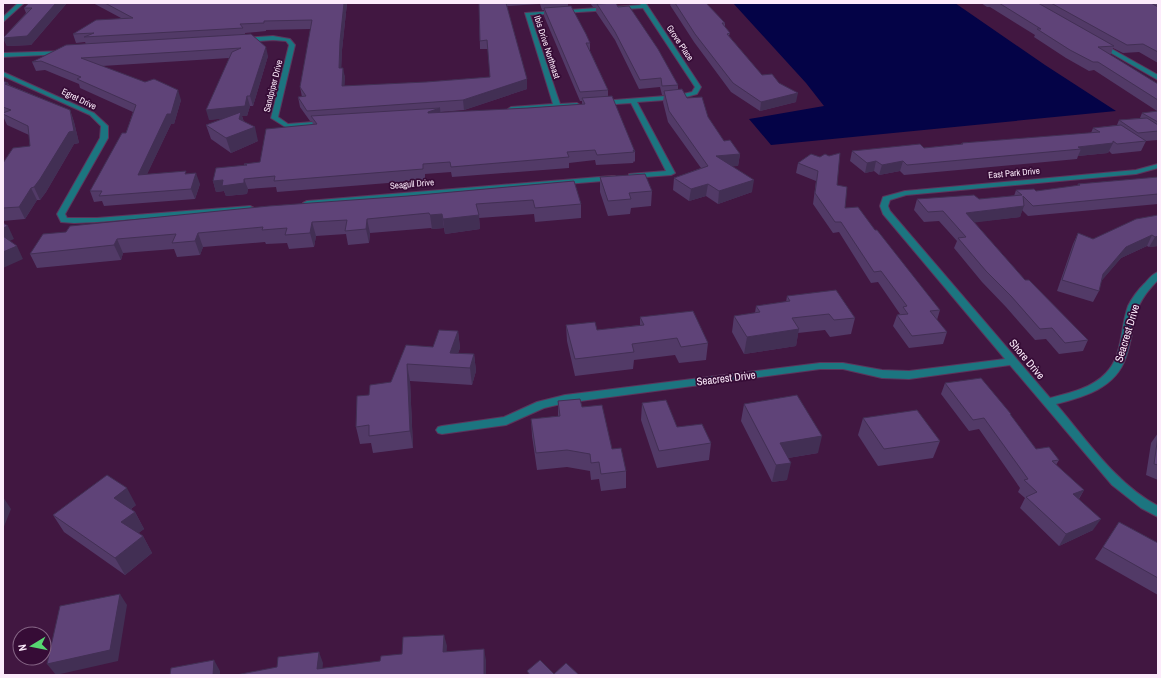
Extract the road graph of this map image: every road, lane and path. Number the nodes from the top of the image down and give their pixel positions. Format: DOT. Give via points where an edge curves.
graph roads {
  1 [pos="21,3"];
  2 [pos="643,5"];
  3 [pos="3,20"];
  4 [pos="233,41"];
  5 [pos="1097,43"];
  6 [pos="74,51"];
  7 [pos="3,56"];
  8 [pos="3,74"];
  9 [pos="1158,78"];
  10 [pos="633,101"];
  11 [pos="595,103"];
  12 [pos="588,104"];
  13 [pos="557,106"];
  14 [pos="501,110"];
  15 [pos="334,122"];
  16 [pos="1158,166"];
  17 [pos="296,204"];
  18 [pos="257,207"];
  19 [pos="886,212"];
  20 [pos="1158,275"];
  21 [pos="1014,361"];
  22 [pos="1048,402"];
  23 [pos="442,430"];
  24 [pos="1158,512"];
  1 -- 3 [label="street"];
  2 -- 10 [label="street, Grove Place" via="698,87 695,93 679,97"];
  2 -- 13 [label="street, Ibis Drive Northeast" via="527,14"];
  4 -- 15 [label="street, Sandpiper Drive" via="273,38 288,40 292,45 274,118 287,126"];
  5 -- 9 [label="street"];
  6 -- 7 [label="street"];
  8 -- 18 [label="street, Egret Drive" via="92,114 105,126 104,138 61,214 64,220"];
  10 -- 11 [label="street"];
  10 -- 17 [label="street, Seagull Drive" via="671,173"];
  12 -- 13 [label="street"];
  13 -- 14 [label="street"];
  16 -- 19 [label="street, East Park Drive" via="1136,172 905,193 886,199"];
  19 -- 21 [label="street, Shore Drive"];
  20 -- 22 [label="street, Seacrest Drive" via="1133,306 1120,360 1113,372 1088,390"];
  21 -- 22 [label="street, Shore Drive"];
  21 -- 23 [label="street, Seacrest Drive" via="909,374 882,374 843,366 820,366 565,399 541,405 506,421"];
  22 -- 24 [label="street, Shore Drive" via="1116,482 1145,506"];
}
